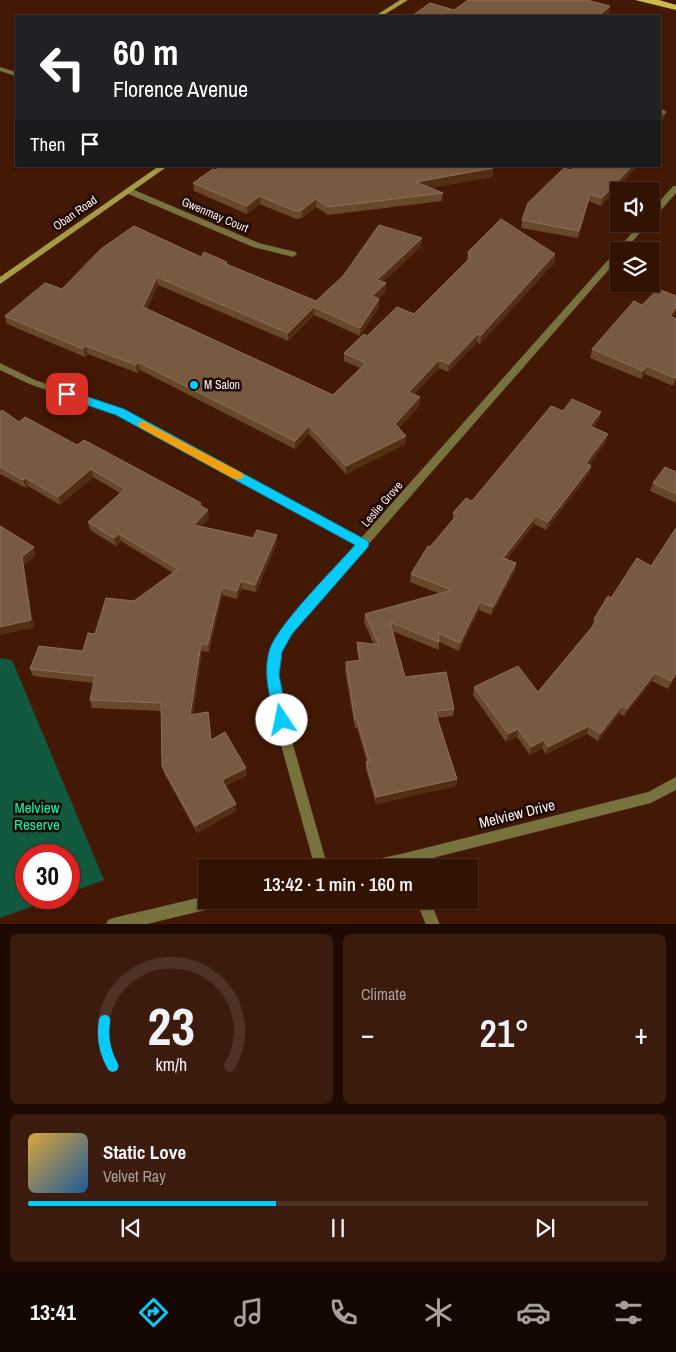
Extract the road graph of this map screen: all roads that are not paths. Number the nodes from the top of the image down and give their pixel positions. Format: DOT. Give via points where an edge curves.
graph roads {
  1 [pos="395,0"];
  2 [pos="405,0"];
  3 [pos="639,0"];
  4 [pos="651,0"];
  5 [pos="662,4"];
  6 [pos="389,8"];
  7 [pos="676,8"];
  8 [pos="379,15"];
  9 [pos="0,69"];
  10 [pos="15,74"];
  11 [pos="163,167"];
  12 [pos="676,188"];
  13 [pos="130,191"];
  14 [pos="660,206"];
  15 [pos="637,232"];
  16 [pos="628,242"];
  17 [pos="293,254"];
  18 [pos="610,262"];
  19 [pos="0,281"];
  20 [pos="0,366"];
  21 [pos="363,544"];
  22 [pos="676,783"];
  23 [pos="319,859"];
  24 [pos="422,859"];
  25 [pos="198,905"];
  26 [pos="427,909"];
  27 [pos="113,924"];
  28 [pos="433,924"];
  1 -- 6 [label="street"];
  2 -- 6 [label="street"];
  3 -- 5 [label="main road"];
  4 -- 5 [label="main road"];
  5 -- 7 [label="main road"];
  6 -- 8 [label="street"];
  9 -- 10 [label="street"];
  11 -- 13 [label="street, Oban Road"];
  12 -- 14 [label="street"];
  13 -- 17 [label="street, Gwenmay Court" via="256,245"];
  13 -- 19 [label="street, Oban Road"];
  15 -- 16 [label="street, Leslie Grove"];
  18 -- 21 [label="street, Leslie Grove"];
  20 -- 21 [label="street" via="32,382 120,412"];
  21 -- 23 [label="street, Leslie Grove" via="288,630 275,651 272,675 284,734"];
  22 -- 24 [label="street, Melview Drive" via="652,796"];
  25 -- 27 [label="street"];
  26 -- 28 [label="street"];
}
